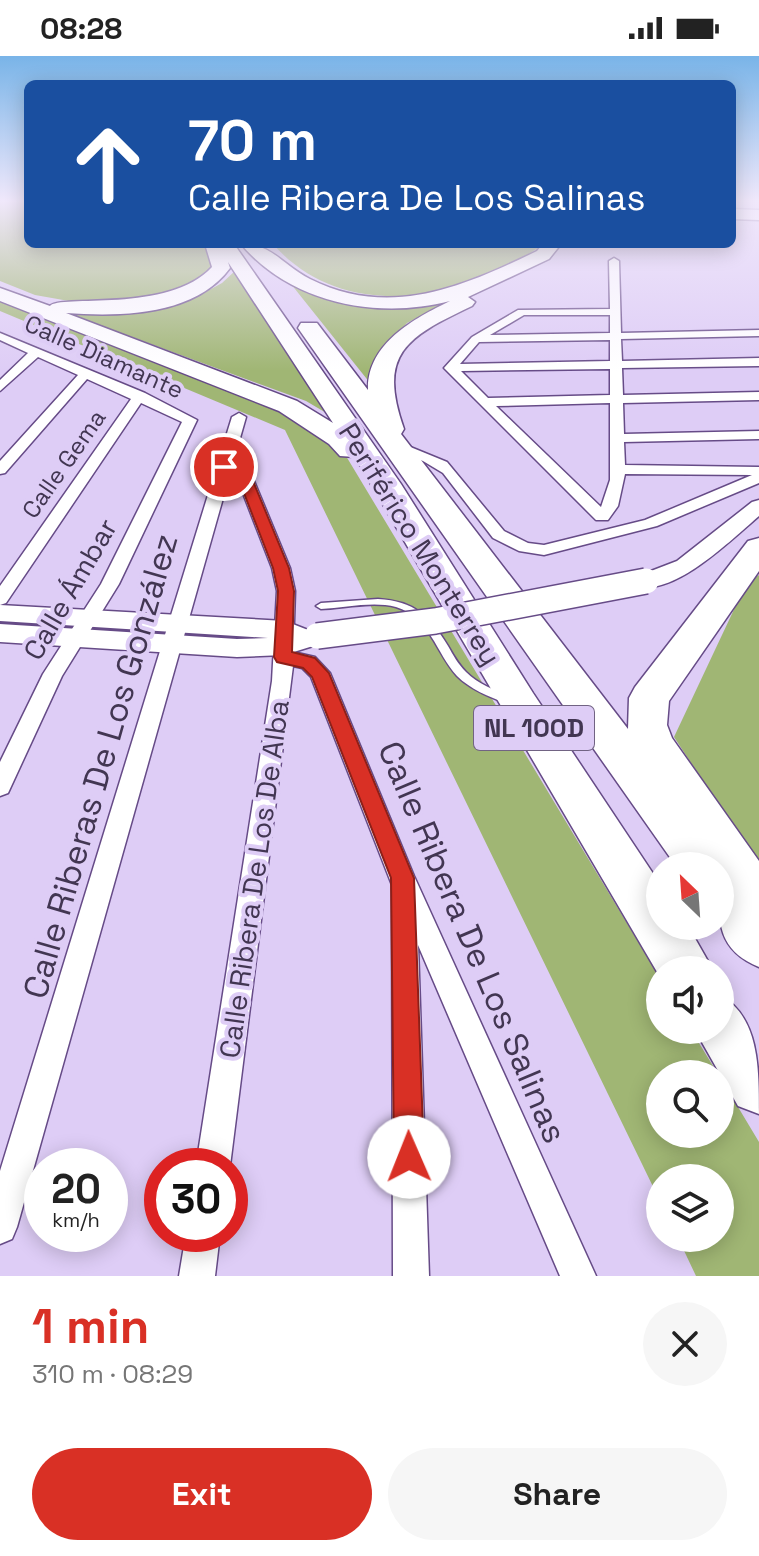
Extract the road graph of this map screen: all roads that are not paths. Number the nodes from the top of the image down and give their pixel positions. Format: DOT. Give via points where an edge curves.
graph roads {
  1 [pos="219,257"];
  2 [pos="235,257"];
  3 [pos="259,257"];
  4 [pos="265,257"];
  5 [pos="539,257"];
  6 [pos="553,257"];
  7 [pos="614,261"];
  8 [pos="0,286"];
  9 [pos="0,294"];
  10 [pos="615,312"];
  11 [pos="759,333"];
  12 [pos="0,336"];
  13 [pos="615,337"];
  14 [pos="476,339"];
  15 [pos="36,352"];
  16 [pos="759,362"];
  17 [pos="616,366"];
  18 [pos="450,368"];
  19 [pos="85,374"];
  20 [pos="0,387"];
  21 [pos="140,396"];
  22 [pos="759,396"];
  23 [pos="617,400"];
  24 [pos="482,402"];
  25 [pos="239,417"];
  26 [pos="190,420"];
  27 [pos="759,435"];
  28 [pos="617,438"];
  29 [pos="394,458"];
  30 [pos="224,467"];
  31 [pos="0,470"];
  32 [pos="618,475"];
  33 [pos="757,479"];
  34 [pos="759,506"];
  35 [pos="759,548"];
  36 [pos="0,599"];
  37 [pos="321,606"];
  38 [pos="0,613"];
  39 [pos="82,628"];
  40 [pos="0,633"];
  41 [pos="174,636"];
  42 [pos="295,642"];
  43 [pos="519,704"];
  44 [pos="0,786"];
  45 [pos="693,852"];
  46 [pos="402,878"];
  47 [pos="759,903"];
  48 [pos="734,907"];
  49 [pos="759,941"];
  50 [pos="677,956"];
  51 [pos="733,1044"];
  52 [pos="759,1085"];
  53 [pos="216,1148"];
  54 [pos="0,1227"];
  55 [pos="200,1252"];
  56 [pos="197,1276"];
  57 [pos="411,1276"];
  58 [pos="578,1276"];
  1 -- 8 [label="highway" via="216,276 192,291 151,303 64,307"];
  2 -- 29 [label="highway, Periférico Monterrey / NL 100D"];
  3 -- 29 [label="highway, Periférico Monterrey / NL 100D"];
  4 -- 5 [label="highway" via="307,286 343,298 391,302 460,293"];
  6 -- 29 [label="highway" via="435,317 394,349 384,362 380,389"];
  7 -- 10 [label="street"];
  9 -- 29 [label="highway" via="288,406 338,438"];
  10 -- 13 [label="street"];
  10 -- 14 [label="street" via="522,312"];
  11 -- 13 [label="street"];
  12 -- 15 [label="street, Calle Diamante"];
  13 -- 14 [label="street"];
  13 -- 17 [label="street"];
  14 -- 18 [label="street"];
  15 -- 19 [label="street, Calle Diamante"];
  15 -- 20 [label="street"];
  16 -- 17 [label="street"];
  17 -- 18 [label="street"];
  17 -- 23 [label="street"];
  18 -- 24 [label="street"];
  19 -- 21 [label="street, Calle Diamante"];
  19 -- 31 [label="street"];
  21 -- 26 [label="street, Calle Diamante"];
  21 -- 36 [label="street, Calle Gema"];
  22 -- 23 [label="street"];
  23 -- 24 [label="street"];
  23 -- 28 [label="street"];
  24 -- 32 [label="street" via="602,517"];
  25 -- 30 [label="street, Calle Riberas De Los González"];
  26 -- 39 [label="street, Calle Ámbar" via="110,584"];
  27 -- 28 [label="street"];
  28 -- 32 [label="street"];
  29 -- 33 [label="street" via="452,473 487,526 527,549 544,550 651,523"];
  29 -- 43 [label="highway, Periférico Monterrey / NL 100D"];
  29 -- 45 [label="highway, Periférico Monterrey / NL 100D"];
  30 -- 41 [label="street, Calle Riberas De Los González"];
  30 -- 42 [label="street, Calle Ribera De Los De Alba" via="246,481 281,568"];
  32 -- 33 [label="street"];
  34 -- 42 [label="street, bridge" via="685,566 646,581"];
  35 -- 47 [label="highway" via="649,698 647,725 653,744"];
  37 -- 43 [label="lane" via="393,603 414,610 442,640 459,671 476,686"];
  38 -- 39 [label="street"];
  39 -- 40 [label="street"];
  39 -- 41 [label="street"];
  39 -- 44 [label="street, Calle Ámbar" via="53,674"];
  41 -- 42 [label="street"];
  41 -- 54 [label="street, Calle Riberas De Los González"];
  42 -- 46 [label="street, Calle Ribera De Los Salinas" via="320,673"];
  42 -- 53 [label="street, Calle Ribera De Los De Alba"];
  43 -- 50 [label="highway, Periférico Monterrey / NL 100D"];
  46 -- 57 [label="street"];
  46 -- 58 [label="street, Calle Ribera De Los Salinas"];
  48 -- 49 [label="highway"];
  51 -- 52 [label="highway"];
  55 -- 56 [label="street"];
}
